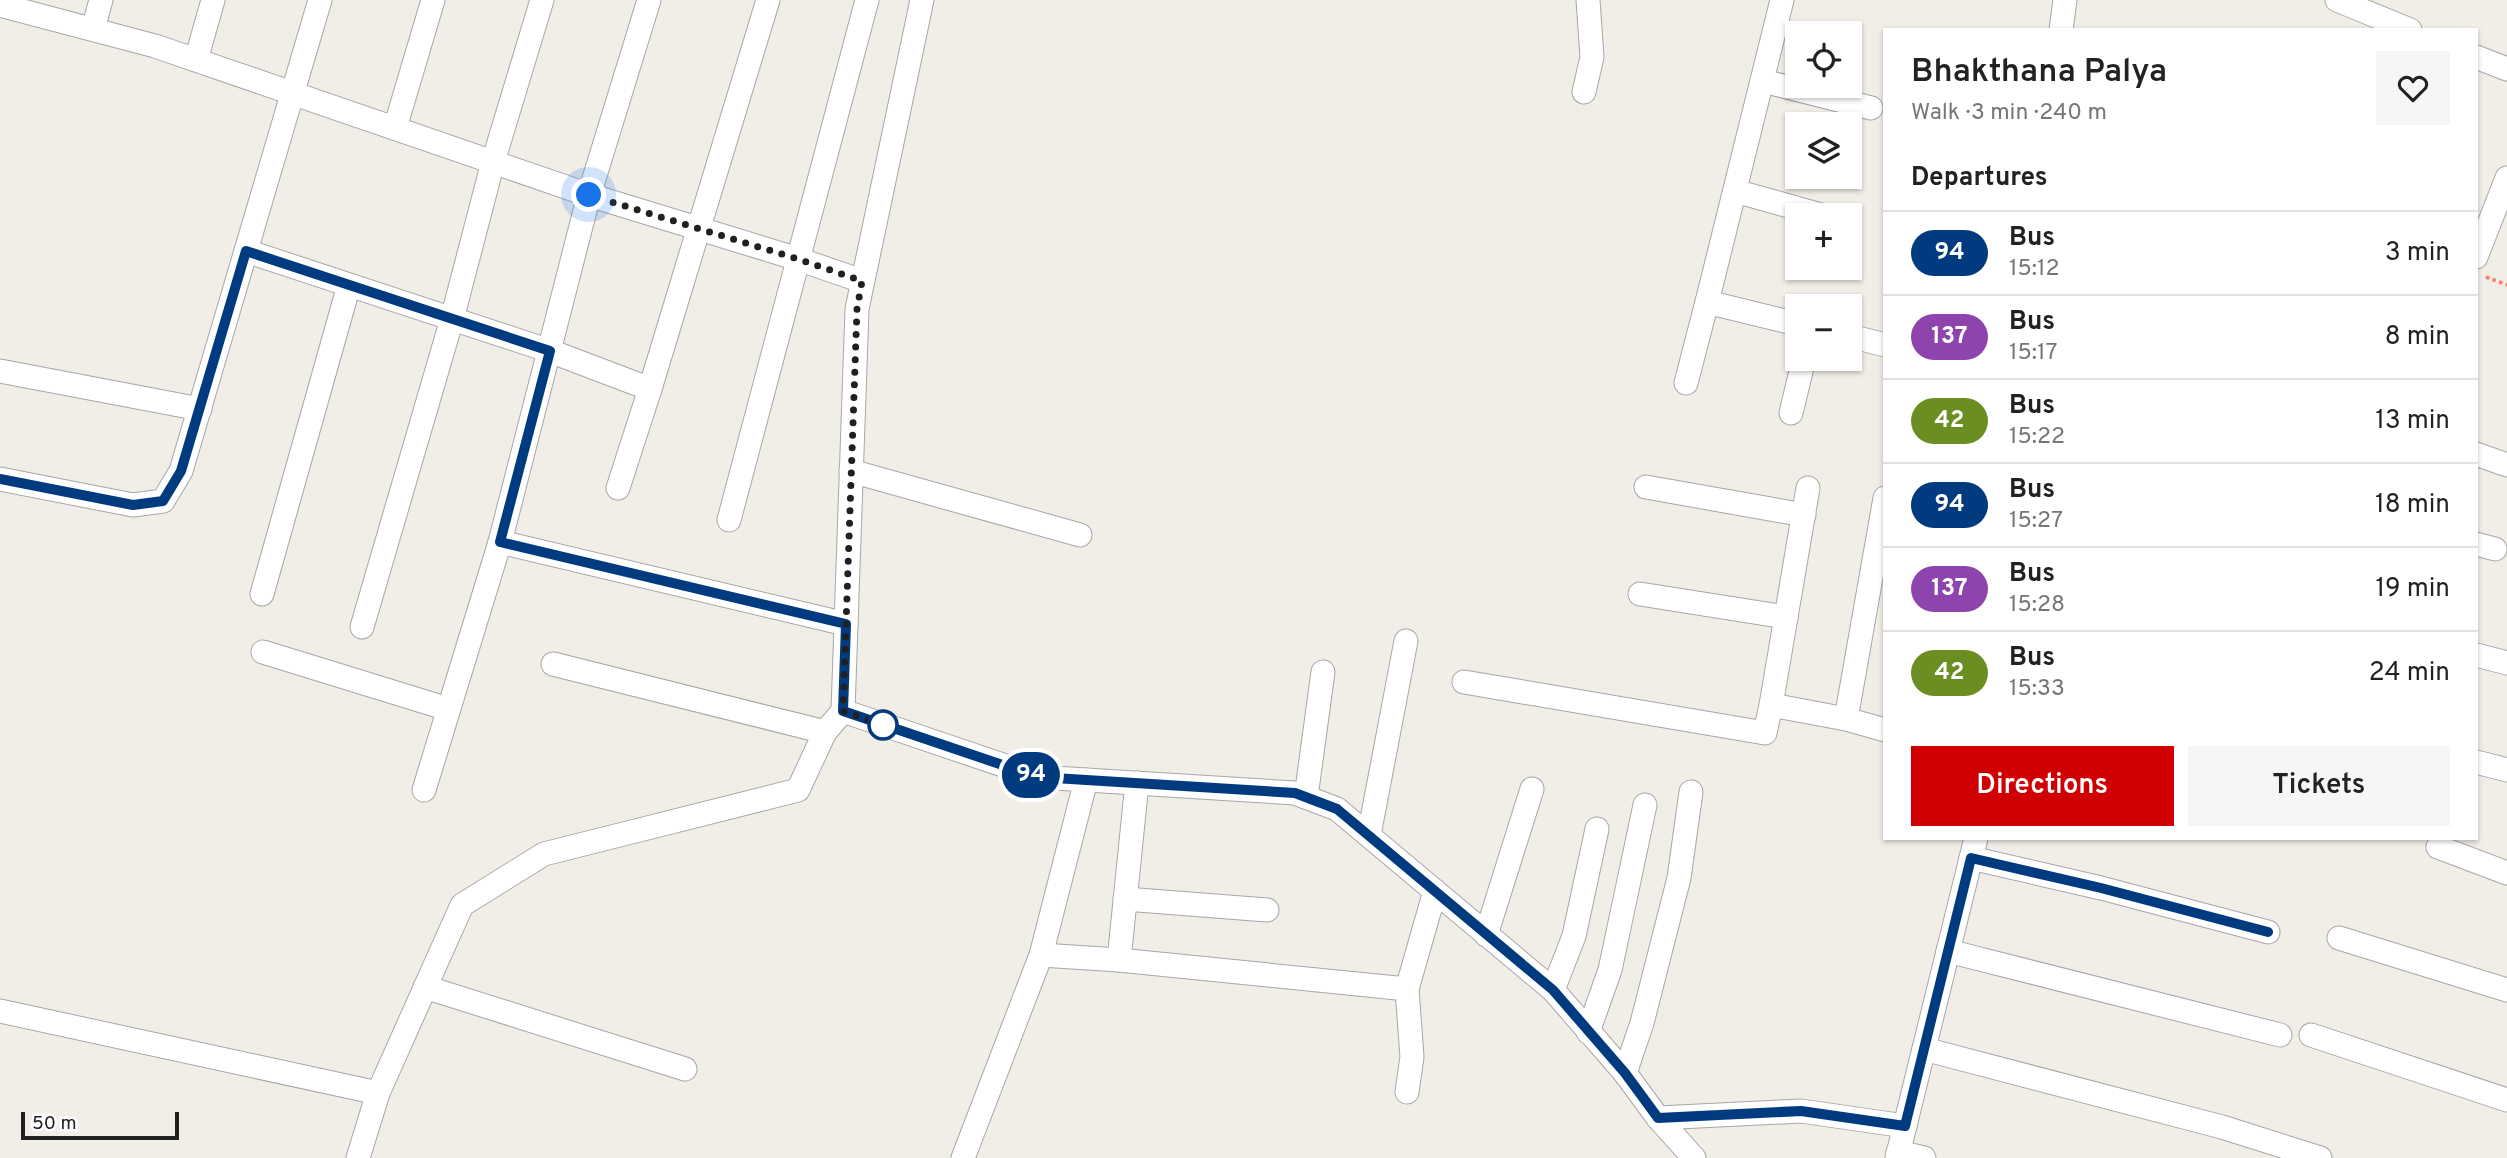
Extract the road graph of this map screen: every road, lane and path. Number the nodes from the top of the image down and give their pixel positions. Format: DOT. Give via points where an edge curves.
graph roads {
  1 [pos="101,0"];
  2 [pos="213,0"];
  3 [pos="320,0"];
  4 [pos="433,0"];
  5 [pos="542,0"];
  6 [pos="649,0"];
  7 [pos="768,0"];
  8 [pos="867,0"];
  9 [pos="922,0"];
  10 [pos="1588,0"];
  11 [pos="1782,0"];
  12 [pos="2066,0"];
  13 [pos="2337,0"];
  14 [pos="0,5"];
  15 [pos="2062,28"];
  16 [pos="2405,28"];
  17 [pos="93,29"];
  18 [pos="2478,58"];
  19 [pos="196,60"];
  20 [pos="2507,69"];
  21 [pos="1763,81"];
  22 [pos="1584,92"];
  23 [pos="294,94"];
  24 [pos="1871,108"];
  25 [pos="395,128"];
  26 [pos="493,162"];
  27 [pos="2507,178"];
  28 [pos="1735,191"];
  29 [pos="589,195"];
  30 [pos="2502,204"];
  31 [pos="1785,205"];
  32 [pos="700,229"];
  33 [pos="246,251"];
  34 [pos="2478,253"];
  35 [pos="798,259"];
  36 [pos="2478,273"];
  37 [pos="862,281"];
  38 [pos="349,285"];
  39 [pos="2507,285"];
  40 [pos="1707,302"];
  41 [pos="453,320"];
  42 [pos="1785,321"];
  43 [pos="1862,339"];
  44 [pos="1883,344"];
  45 [pos="550,351"];
  46 [pos="0,371"];
  47 [pos="1801,371"];
  48 [pos="1686,383"];
  49 [pos="650,389"];
  50 [pos="200,409"];
  51 [pos="1791,413"];
  52 [pos="2478,455"];
  53 [pos="2507,465"];
  54 [pos="851,471"];
  55 [pos="0,479"];
  56 [pos="1646,487"];
  57 [pos="618,488"];
  58 [pos="1808,488"];
  59 [pos="1883,509"];
  60 [pos="1804,515"];
  61 [pos="729,520"];
  62 [pos="1080,535"];
  63 [pos="500,542"];
  64 [pos="262,594"];
  65 [pos="1640,594"];
  66 [pos="1786,617"];
  67 [pos="846,624"];
  68 [pos="362,627"];
  69 [pos="1406,641"];
  70 [pos="263,652"];
  71 [pos="2478,656"];
  72 [pos="2507,663"];
  73 [pos="553,664"];
  74 [pos="1323,672"];
  75 [pos="1464,682"];
  76 [pos="1771,705"];
  77 [pos="448,709"];
  78 [pos="843,711"];
  79 [pos="1846,719"];
  80 [pos="1883,729"];
  81 [pos="825,732"];
  82 [pos="2478,763"];
  83 [pos="2507,770"];
  84 [pos="1086,780"];
  85 [pos="1137,783"];
  86 [pos="1532,789"];
  87 [pos="424,790"];
  88 [pos="1691,792"];
  89 [pos="1306,797"];
  90 [pos="1645,806"];
  91 [pos="1597,829"];
  92 [pos="1369,835"];
  93 [pos="2438,847"];
  94 [pos="1973,848"];
  95 [pos="2507,873"];
  96 [pos="1434,891"];
  97 [pos="1125,899"];
  98 [pos="1267,910"];
  99 [pos="2268,932"];
  100 [pos="1486,935"];
  101 [pos="2339,938"];
  102 [pos="1948,951"];
  103 [pos="1041,955"];
  104 [pos="1119,960"];
  105 [pos="425,987"];
  106 [pos="1406,989"];
  107 [pos="1553,990"];
  108 [pos="2507,990"];
  109 [pos="0,1011"];
  110 [pos="1588,1032"];
  111 [pos="2280,1035"];
  112 [pos="2311,1035"];
  113 [pos="1924,1049"];
  114 [pos="685,1069"];
  115 [pos="1625,1073"];
  116 [pos="1407,1092"];
  117 [pos="378,1093"];
  118 [pos="2507,1100"];
  119 [pos="1658,1118"];
  120 [pos="1905,1126"];
  121 [pos="1898,1155"];
  122 [pos="358,1158"];
  123 [pos="963,1158"];
  124 [pos="1694,1158"];
  125 [pos="1924,1158"];
  126 [pos="2320,1158"];
  1 -- 17 [label="street"];
  2 -- 19 [label="street"];
  3 -- 23 [label="street"];
  4 -- 25 [label="street"];
  5 -- 26 [label="street"];
  6 -- 29 [label="street"];
  7 -- 32 [label="street"];
  8 -- 35 [label="street"];
  9 -- 37 [label="street"];
  10 -- 22 [label="street" via="1592,57"];
  11 -- 21 [label="street"];
  12 -- 15 [label="street"];
  13 -- 16 [label="street"];
  14 -- 17 [label="street"];
  17 -- 19 [label="street"];
  18 -- 20 [label="street"];
  19 -- 23 [label="street"];
  21 -- 24 [label="street"];
  21 -- 28 [label="street"];
  23 -- 25 [label="street"];
  23 -- 33 [label="street"];
  25 -- 26 [label="street"];
  26 -- 29 [label="street"];
  26 -- 41 [label="street"];
  27 -- 30 [label="street"];
  28 -- 31 [label="street"];
  28 -- 40 [label="street"];
  29 -- 32 [label="street"];
  29 -- 45 [label="street"];
  30 -- 34 [label="street"];
  32 -- 35 [label="street"];
  32 -- 49 [label="street"];
  33 -- 38 [label="street"];
  33 -- 50 [label="street"];
  35 -- 37 [label="street"];
  35 -- 61 [label="street"];
  36 -- 39 [label="path"];
  37 -- 54 [label="street"];
  38 -- 41 [label="street"];
  38 -- 64 [label="street"];
  40 -- 42 [label="street"];
  40 -- 48 [label="street"];
  41 -- 45 [label="street"];
  41 -- 68 [label="street"];
  43 -- 44 [label="street"];
  45 -- 49 [label="street"];
  45 -- 63 [label="street"];
  46 -- 50 [label="street"];
  47 -- 51 [label="street"];
  49 -- 57 [label="street"];
  50 -- 55 [label="street" via="181,471 163,501 133,505"];
  52 -- 53 [label="street"];
  54 -- 62 [label="street"];
  54 -- 67 [label="street"];
  56 -- 60 [label="street"];
  58 -- 60 [label="street"];
  59 -- 79 [label="street"];
  60 -- 66 [label="street"];
  63 -- 67 [label="street"];
  63 -- 77 [label="street"];
  65 -- 66 [label="street"];
  66 -- 76 [label="street"];
  67 -- 78 [label="street"];
  69 -- 92 [label="street"];
  70 -- 77 [label="street"];
  71 -- 72 [label="street"];
  73 -- 81 [label="street"];
  74 -- 89 [label="street"];
  75 -- 76 [label="street" via="1765,733"];
  76 -- 79 [label="street"];
  77 -- 87 [label="street"];
  78 -- 81 [label="street"];
  78 -- 84 [label="street" via="1038,777"];
  79 -- 80 [label="street"];
  81 -- 105 [label="street" via="798,790 544,854 462,905"];
  82 -- 83 [label="street"];
  84 -- 85 [label="street"];
  84 -- 103 [label="street"];
  85 -- 89 [label="street"];
  85 -- 97 [label="street"];
  86 -- 100 [label="street"];
  88 -- 115 [label="street" via="1679,878"];
  89 -- 92 [label="street" via="1337,809"];
  90 -- 110 [label="street" via="1609,970"];
  91 -- 107 [label="street" via="1574,936"];
  92 -- 96 [label="street"];
  93 -- 95 [label="street"];
  94 -- 99 [label="street"];
  94 -- 102 [label="street"];
  96 -- 100 [label="street"];
  96 -- 106 [label="street"];
  97 -- 98 [label="street"];
  97 -- 104 [label="street"];
  100 -- 107 [label="street"];
  101 -- 108 [label="street"];
  102 -- 111 [label="street"];
  102 -- 113 [label="street"];
  103 -- 104 [label="street"];
  103 -- 123 [label="street"];
  104 -- 106 [label="street"];
  105 -- 114 [label="street"];
  105 -- 117 [label="street"];
  106 -- 116 [label="street" via="1412,1057"];
  107 -- 110 [label="street"];
  109 -- 117 [label="street"];
  110 -- 115 [label="street"];
  112 -- 118 [label="street"];
  113 -- 120 [label="street"];
  113 -- 126 [label="street" via="2222,1127"];
  115 -- 119 [label="street"];
  117 -- 122 [label="street"];
  119 -- 120 [label="street" via="1801,1111"];
  119 -- 124 [label="street"];
  120 -- 121 [label="street"];
  121 -- 125 [label="street"];
}
